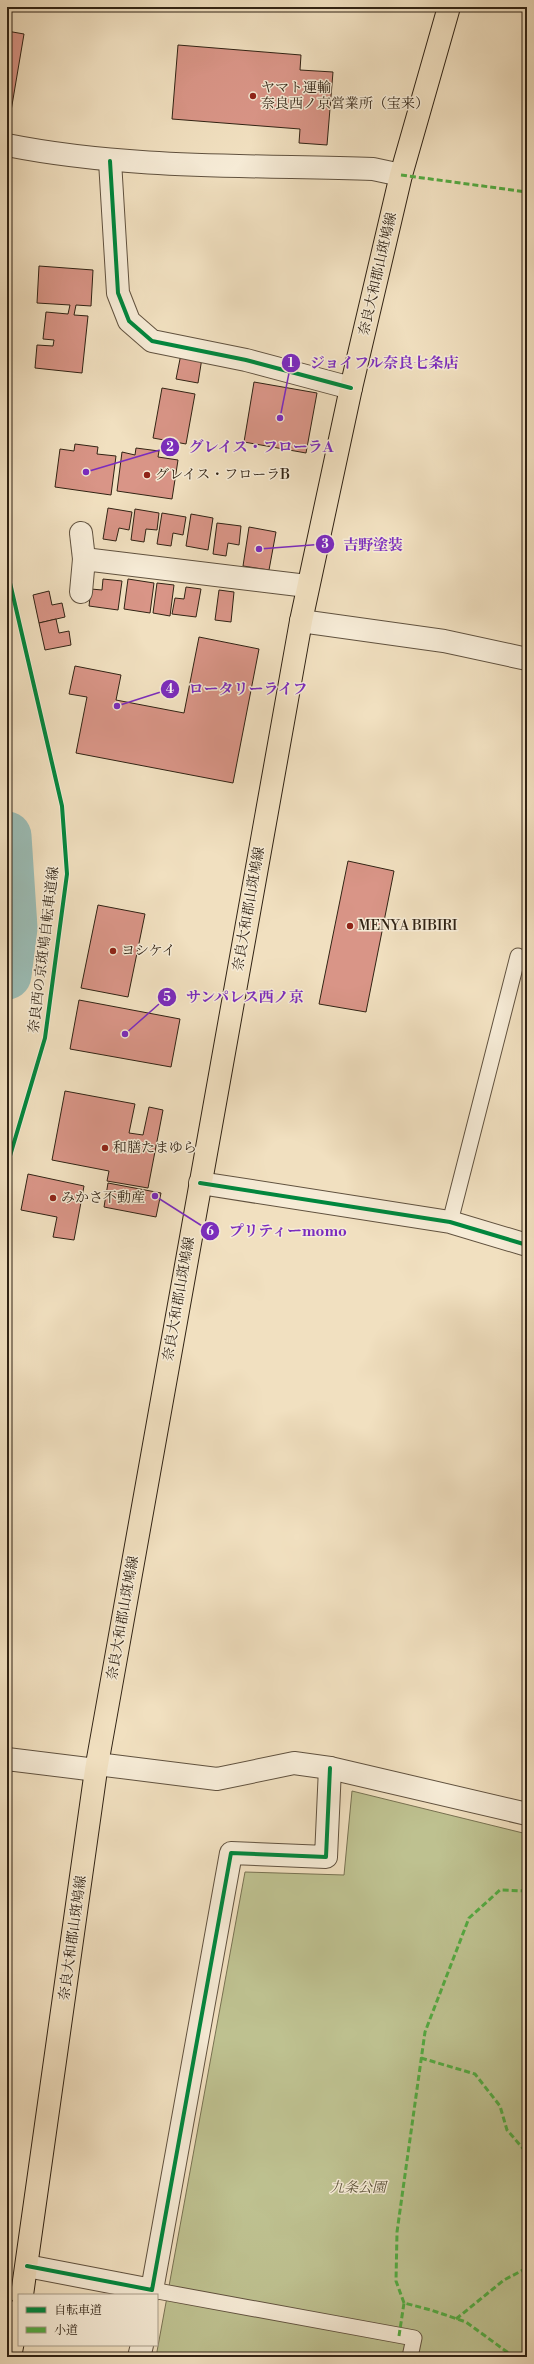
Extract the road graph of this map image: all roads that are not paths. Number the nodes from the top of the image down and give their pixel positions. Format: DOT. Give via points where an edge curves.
graph roads {
  1 [pos="449,7"];
  2 [pos="7,146"];
  3 [pos="110,161"];
  4 [pos="401,174"];
  5 [pos="351,388"];
  6 [pos="81,533"];
  7 [pos="84,559"];
  8 [pos="307,586"];
  9 [pos="81,592"];
  10 [pos="301,621"];
  11 [pos="527,659"];
  12 [pos="518,956"];
  13 [pos="200,1182"];
  14 [pos="450,1222"];
  15 [pos="527,1245"];
  16 [pos="7,1759"];
  17 [pos="97,1767"];
  18 [pos="330,1768"];
  19 [pos="527,1814"];
  20 [pos="27,2266"];
  21 [pos="152,2293"];
  22 [pos="22,2294"];
  23 [pos="158,2294"];
  24 [pos="18,2315"];
  25 [pos="142,2346"];
  26 [pos="10,2357"];
  27 [pos="139,2357"];
  28 [pos="410,2357"];
  1 -- 4 [label="main road, 奈良大和郡山斑鳩線"];
  2 -- 3 [label="street"];
  3 -- 4 [label="street" via="373,169"];
  3 -- 5 [label="street" via="118,293 129,321 152,341 246,360"];
  4 -- 5 [label="main road, 奈良大和郡山斑鳩線"];
  5 -- 8 [label="main road, 奈良大和郡山斑鳩線"];
  6 -- 7 [label="street"];
  7 -- 8 [label="street"];
  7 -- 9 [label="street"];
  8 -- 10 [label="main road, 奈良大和郡山斑鳩線"];
  10 -- 11 [label="street" via="444,641"];
  10 -- 13 [label="main road, 奈良大和郡山斑鳩線"];
  12 -- 14 [label="lane"];
  13 -- 14 [label="street"];
  13 -- 17 [label="main road, 奈良大和郡山斑鳩線"];
  14 -- 15 [label="street"];
  16 -- 17 [label="street"];
  17 -- 18 [label="street" via="217,1779 294,1762"];
  17 -- 20 [label="main road, 奈良大和郡山斑鳩線"];
  18 -- 19 [label="street"];
  18 -- 21 [label="street" via="326,1857 231,1853"];
  20 -- 21 [label="street"];
  20 -- 22 [label="main road, 奈良大和郡山斑鳩線"];
  23 -- 28 [label="lane" via="414,2338"];
  24 -- 26 [label="main road"];
  25 -- 27 [label="street"];
}
